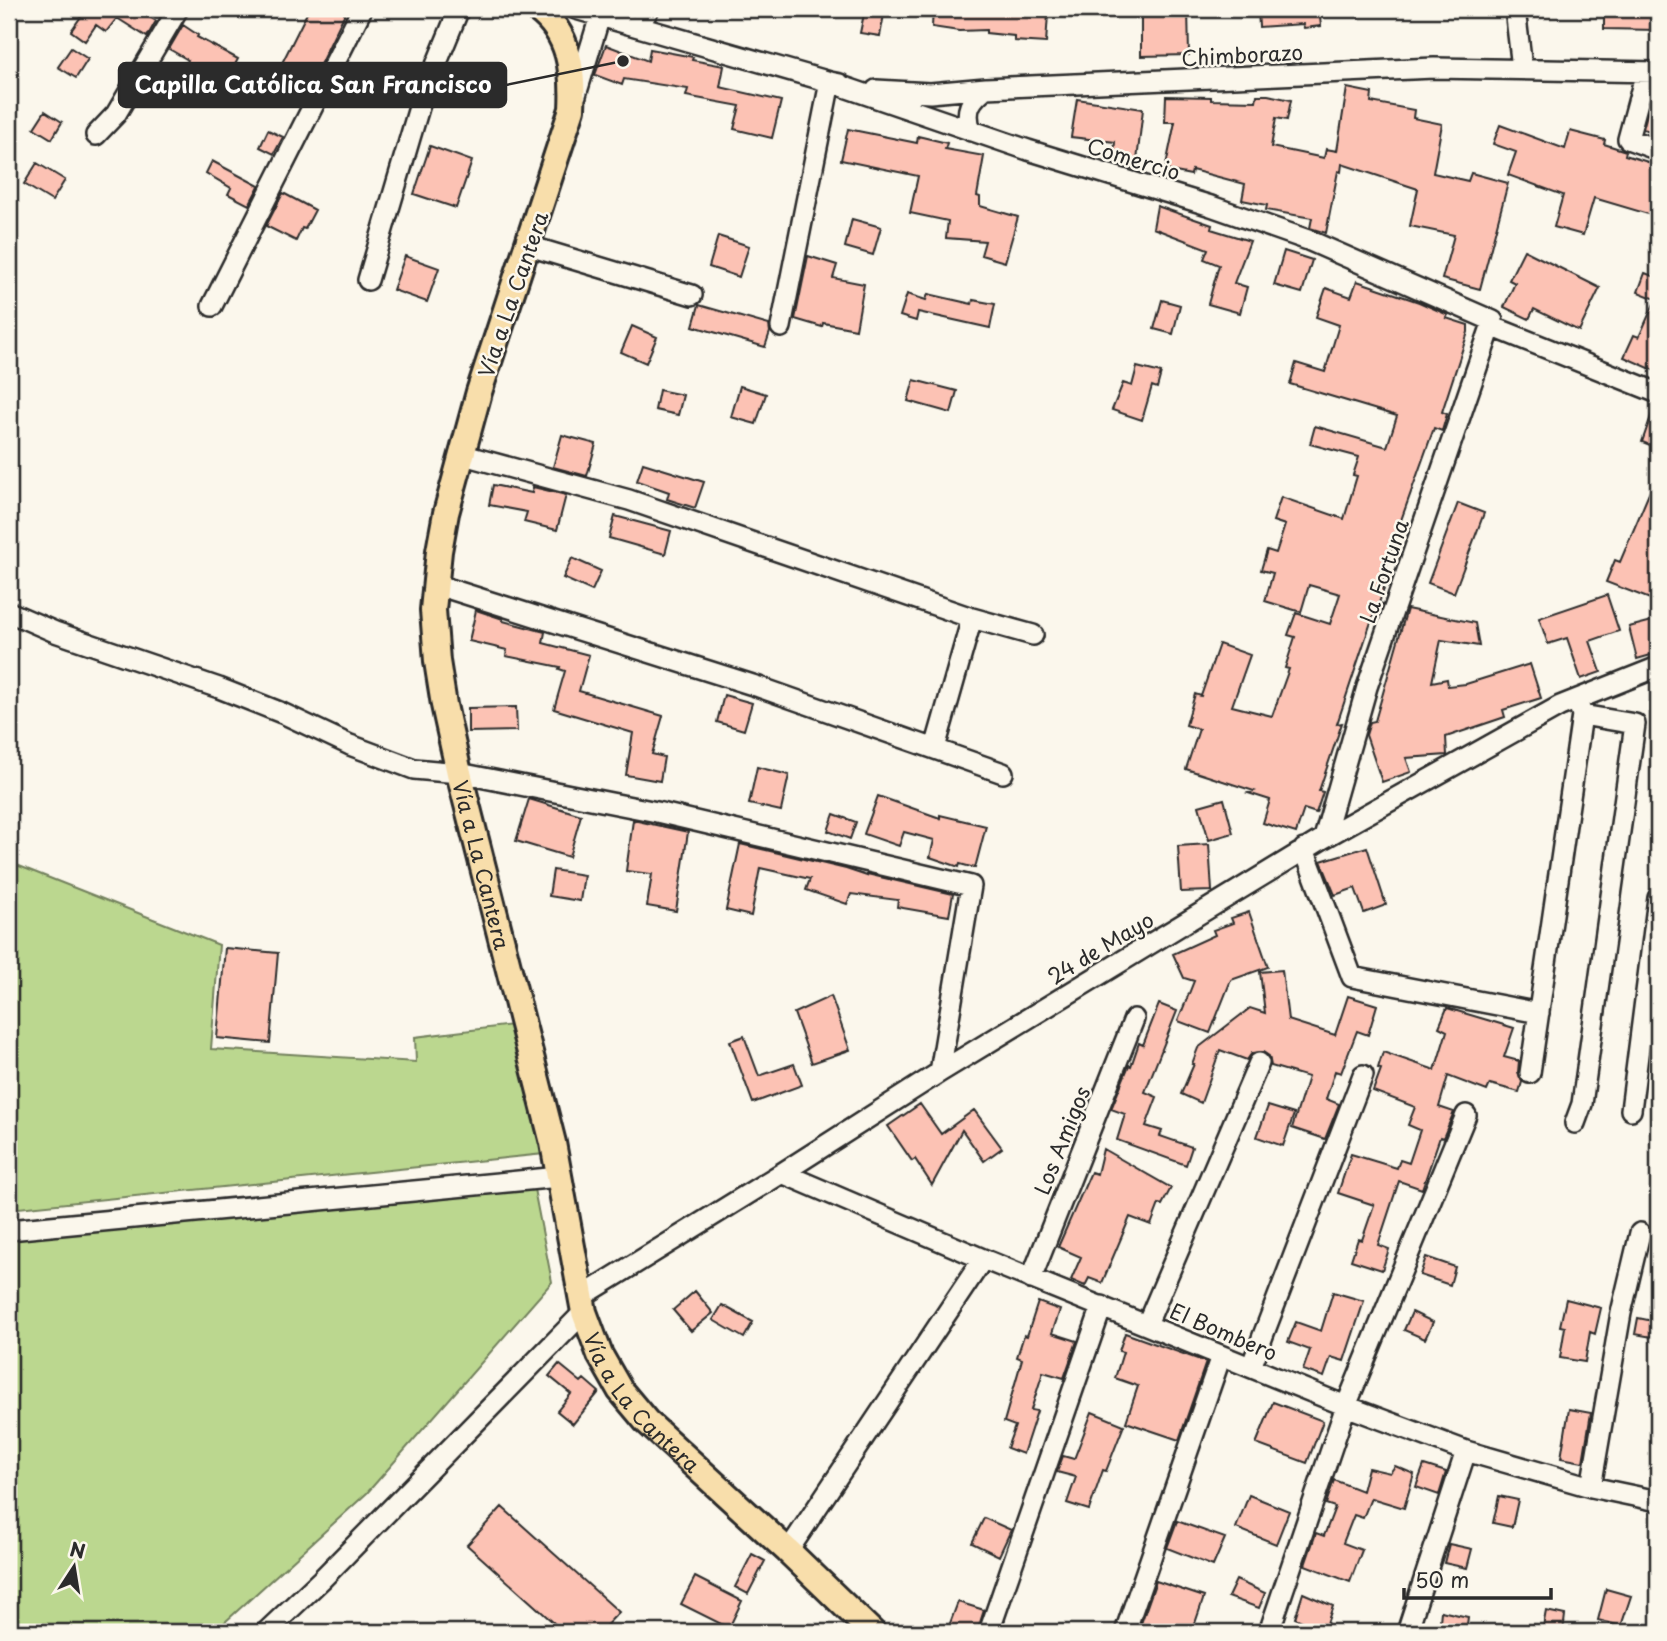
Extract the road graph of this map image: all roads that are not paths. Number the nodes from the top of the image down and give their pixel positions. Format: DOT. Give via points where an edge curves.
graph roads {
  1 [pos="178,9"];
  2 [pos="362,9"];
  3 [pos="459,9"];
  4 [pos="537,9"];
  5 [pos="576,9"];
  6 [pos="649,9"];
  7 [pos="1515,9"];
  8 [pos="600,16"];
  9 [pos="639,26"];
  10 [pos="1522,68"];
  11 [pos="1652,72"];
  12 [pos="830,82"];
  13 [pos="986,88"];
  14 [pos="572,109"];
  15 [pos="971,131"];
  16 [pos="96,135"];
  17 [pos="1658,150"];
  18 [pos="529,246"];
  19 [pos="368,280"];
  20 [pos="692,295"];
  21 [pos="212,306"];
  22 [pos="1491,326"];
  23 [pos="781,327"];
  24 [pos="1658,393"];
  25 [pos="460,454"];
  26 [pos="434,584"];
  27 [pos="9,612"];
  28 [pos="972,618"];
  29 [pos="1033,635"];
  30 [pos="1658,667"];
  31 [pos="1580,707"];
  32 [pos="935,748"];
  33 [pos="1003,773"];
  34 [pos="459,774"];
  35 [pos="1324,838"];
  36 [pos="1304,849"];
  37 [pos="1658,898"];
  38 [pos="1539,1013"];
  39 [pos="1134,1019"];
  40 [pos="1259,1063"];
  41 [pos="940,1072"];
  42 [pos="1530,1073"];
  43 [pos="1363,1075"];
  44 [pos="1631,1110"];
  45 [pos="1466,1115"];
  46 [pos="1575,1124"];
  47 [pos="782,1174"];
  48 [pos="559,1177"];
  49 [pos="9,1230"];
  50 [pos="1640,1233"];
  51 [pos="983,1259"];
  52 [pos="1031,1279"];
  53 [pos="583,1304"];
  54 [pos="1102,1306"];
  55 [pos="1147,1324"];
  56 [pos="1222,1356"];
  57 [pos="1251,1367"];
  58 [pos="1346,1406"];
  59 [pos="1466,1451"];
  60 [pos="1591,1487"];
  61 [pos="1658,1502"];
  62 [pos="788,1550"];
  63 [pos="871,1629"];
  64 [pos="266,1632"];
  65 [pos="989,1632"];
  66 [pos="1125,1632"];
  67 [pos="1269,1632"];
  68 [pos="1407,1632"];
  1 -- 16 [label="street" via="116,114"];
  2 -- 21 [label="street"];
  3 -- 19 [label="street" via="420,104"];
  4 -- 14 [label="main road, Vía a La Cantera" via="553,24 568,52"];
  5 -- 8 [label="street, Comercio"];
  6 -- 9 [label="street"];
  7 -- 10 [label="street"];
  8 -- 9 [label="street, Comercio"];
  8 -- 14 [label="street"];
  9 -- 12 [label="street, Comercio"];
  10 -- 11 [label="street, Chimborazo"];
  10 -- 13 [label="street, Chimborazo"];
  11 -- 17 [label="street" via="1628,139"];
  12 -- 13 [label="street, Chimborazo" via="902,93"];
  12 -- 15 [label="street, Comercio"];
  12 -- 23 [label="street"];
  13 -- 15 [label="street" via="969,105 966,114"];
  14 -- 18 [label="main road, Vía a La Cantera"];
  15 -- 22 [label="street, Comercio" via="1308,240 1493,321"];
  18 -- 20 [label="street"];
  18 -- 25 [label="main road, Vía a La Cantera"];
  22 -- 24 [label="street, Comercio"];
  22 -- 35 [label="street, La Fortuna" via="1367,687"];
  25 -- 26 [label="main road, Vía a La Cantera"];
  25 -- 28 [label="street" via="629,500"];
  26 -- 32 [label="street"];
  26 -- 34 [label="main road, Vía a La Cantera" via="437,661"];
  27 -- 34 [label="street" via="232,693 350,746 414,769"];
  28 -- 29 [label="street"];
  28 -- 32 [label="street"];
  30 -- 31 [label="street, 24 de Mayo"];
  31 -- 35 [label="street, 24 de Mayo" via="1560,706"];
  31 -- 38 [label="street"];
  31 -- 46 [label="street" via="1636,724 1582,1104"];
  32 -- 33 [label="street"];
  34 -- 41 [label="street" via="657,812 971,886"];
  34 -- 48 [label="main road, Vía a La Cantera"];
  35 -- 36 [label="street, 24 de Mayo"];
  36 -- 38 [label="street" via="1352,977"];
  36 -- 41 [label="street, 24 de Mayo"];
  37 -- 44 [label="street"];
  38 -- 42 [label="street"];
  39 -- 52 [label="street, Los Amigos"];
  40 -- 55 [label="street"];
  41 -- 47 [label="street, 24 de Mayo"];
  43 -- 57 [label="street"];
  45 -- 58 [label="street"];
  47 -- 51 [label="street, El Bombero"];
  47 -- 53 [label="street, 24 de Mayo"];
  48 -- 49 [label="street"];
  48 -- 53 [label="main road, Vía a La Cantera"];
  50 -- 60 [label="street"];
  51 -- 52 [label="street, El Bombero"];
  51 -- 62 [label="street"];
  52 -- 54 [label="street, El Bombero"];
  53 -- 62 [label="main road, Vía a La Cantera" via="608,1373 632,1406"];
  53 -- 64 [label="street, 24 de Mayo"];
  54 -- 55 [label="street, El Bombero"];
  54 -- 65 [label="street"];
  55 -- 56 [label="street, El Bombero"];
  56 -- 57 [label="street, El Bombero"];
  56 -- 66 [label="street"];
  57 -- 58 [label="street, El Bombero"];
  58 -- 59 [label="street, El Bombero"];
  58 -- 67 [label="street"];
  59 -- 60 [label="street, El Bombero"];
  59 -- 68 [label="street"];
  60 -- 61 [label="street, El Bombero"];
  62 -- 63 [label="main road, Vía a La Cantera"];
}
